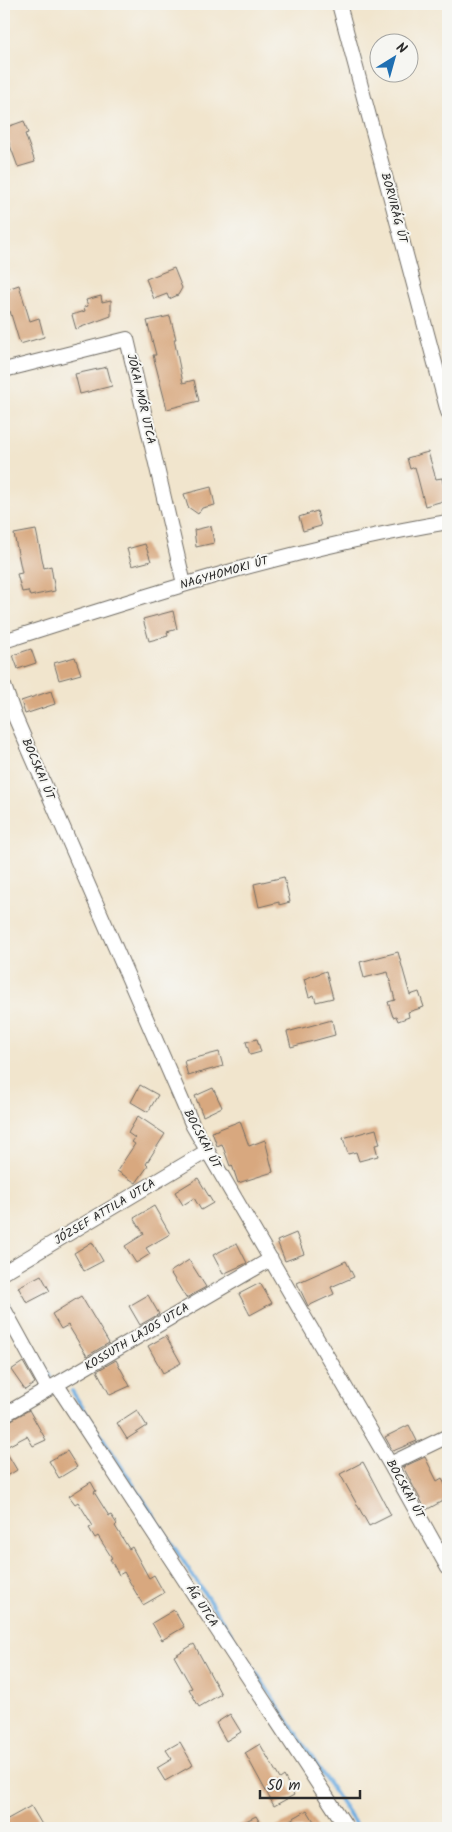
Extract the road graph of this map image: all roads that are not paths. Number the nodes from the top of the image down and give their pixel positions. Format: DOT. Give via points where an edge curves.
graph roads {
  1 [pos="339,4"];
  2 [pos="4,370"];
  3 [pos="448,412"];
  4 [pos="448,522"];
  5 [pos="184,584"];
  6 [pos="4,641"];
  7 [pos="4,686"];
  8 [pos="9,713"];
  9 [pos="207,1151"];
  10 [pos="271,1258"];
  11 [pos="4,1272"];
  12 [pos="4,1308"];
  13 [pos="52,1387"];
  14 [pos="4,1414"];
  15 [pos="448,1436"];
  16 [pos="390,1464"];
  17 [pos="448,1568"];
  18 [pos="347,1828"];
  1 -- 3 [label="street, BORVIRÁG ÚT"];
  2 -- 5 [label="street, JÓKAI MÓR UTCA" via="127,338"];
  4 -- 5 [label="street, NAGYHOMOKI ÚT" via="392,531"];
  5 -- 6 [label="street, NAGYHOMOKI ÚT"];
  7 -- 8 [label="street, BOCSKAI ÚT"];
  8 -- 9 [label="street, BOCSKAI ÚT"];
  9 -- 10 [label="street, BOCSKAI ÚT"];
  9 -- 11 [label="street, JÓZSEF ATTILA UTCA"];
  10 -- 13 [label="street, KOSSUTH LAJOS UTCA"];
  10 -- 16 [label="street, BOCSKAI ÚT"];
  12 -- 13 [label="street, ÁG UTCA"];
  13 -- 14 [label="street, KOSSUTH LAJOS UTCA"];
  13 -- 18 [label="street, ÁG UTCA"];
  15 -- 16 [label="street"];
  16 -- 17 [label="street, BOCSKAI ÚT"];
}
